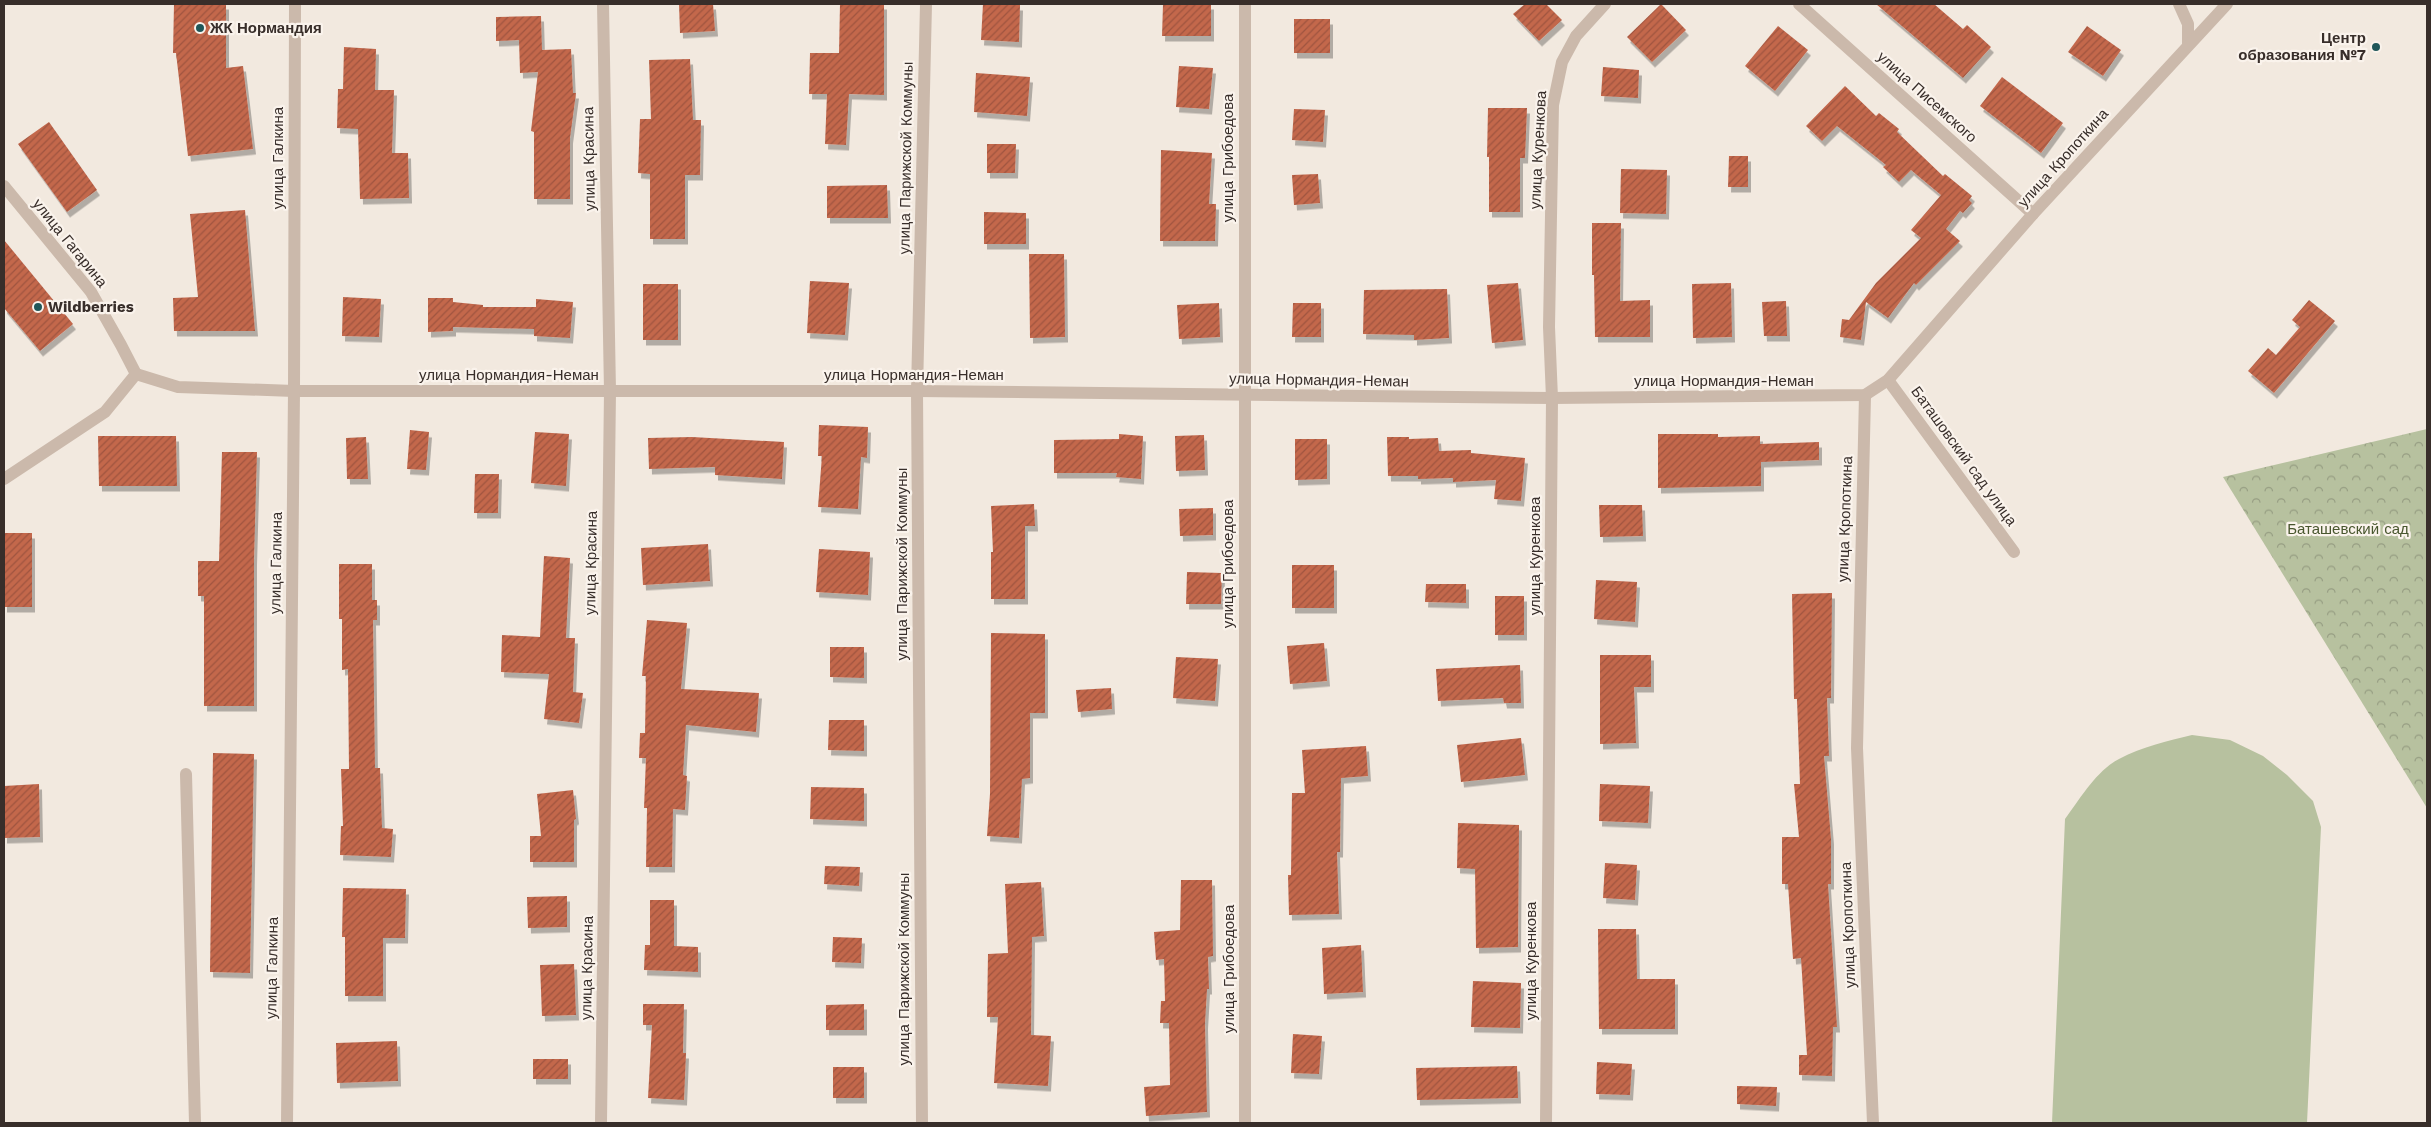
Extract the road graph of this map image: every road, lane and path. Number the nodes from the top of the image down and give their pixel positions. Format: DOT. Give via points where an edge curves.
graph roads {
  1 [pos="295,4"];
  2 [pos="603,4"];
  3 [pos="926,4"];
  4 [pos="1245,4"];
  5 [pos="1605,4"];
  6 [pos="1798,4"];
  7 [pos="2179,4"];
  8 [pos="2227,4"];
  9 [pos="2188,44"];
  10 [pos="4,186"];
  11 [pos="2033,214"];
  12 [pos="136,374"];
  13 [pos="1888,380"];
  14 [pos="294,391"];
  15 [pos="610,391"];
  16 [pos="917,391"];
  17 [pos="1865,395"];
  18 [pos="1244,396"];
  19 [pos="1552,398"];
  20 [pos="4,480"];
  21 [pos="2014,552"];
  22 [pos="186,774"];
  23 [pos="195,1123"];
  24 [pos="287,1123"];
  25 [pos="601,1123"];
  26 [pos="922,1123"];
  27 [pos="1245,1123"];
  28 [pos="1546,1123"];
  29 [pos="1873,1123"];
  1 -- 14 [label="street, улица Галкина"];
  2 -- 15 [label="street, улица Красина"];
  3 -- 16 [label="street, улица Парижской Коммуны"];
  4 -- 18 [label="street, улица Грибоедова"];
  5 -- 19 [label="street, улица Куренкова" via="1576,36 1562,62 1553,105 1549,327"];
  6 -- 11 [label="street, улица Писемского"];
  7 -- 9 [label="street" via="2188,24"];
  8 -- 9 [label="street, улица Кропоткина"];
  9 -- 11 [label="street, улица Кропоткина"];
  10 -- 12 [label="street, улица Гагарина" via="91,292"];
  11 -- 13 [label="street, улица Кропоткина"];
  12 -- 14 [label="street, улица Нормандия-Неман" via="178,387"];
  12 -- 20 [label="street" via="105,412"];
  13 -- 17 [label="street, улица Кропоткина"];
  13 -- 21 [label="street, Баташовский сад улица"];
  14 -- 15 [label="street, улица Нормандия-Неман"];
  14 -- 24 [label="street, улица Галкина"];
  15 -- 16 [label="street, улица Нормандия-Неман"];
  15 -- 25 [label="street, улица Красина"];
  16 -- 18 [label="street, улица Нормандия-Неман"];
  16 -- 26 [label="street, улица Парижской Коммуны"];
  17 -- 19 [label="street, улица Нормандия-Неман"];
  17 -- 29 [label="street, улица Кропоткина" via="1857,748"];
  18 -- 19 [label="street, улица Нормандия-Неман"];
  18 -- 27 [label="street, улица Грибоедова"];
  19 -- 28 [label="street, улица Куренкова"];
  22 -- 23 [label="street"];
}
